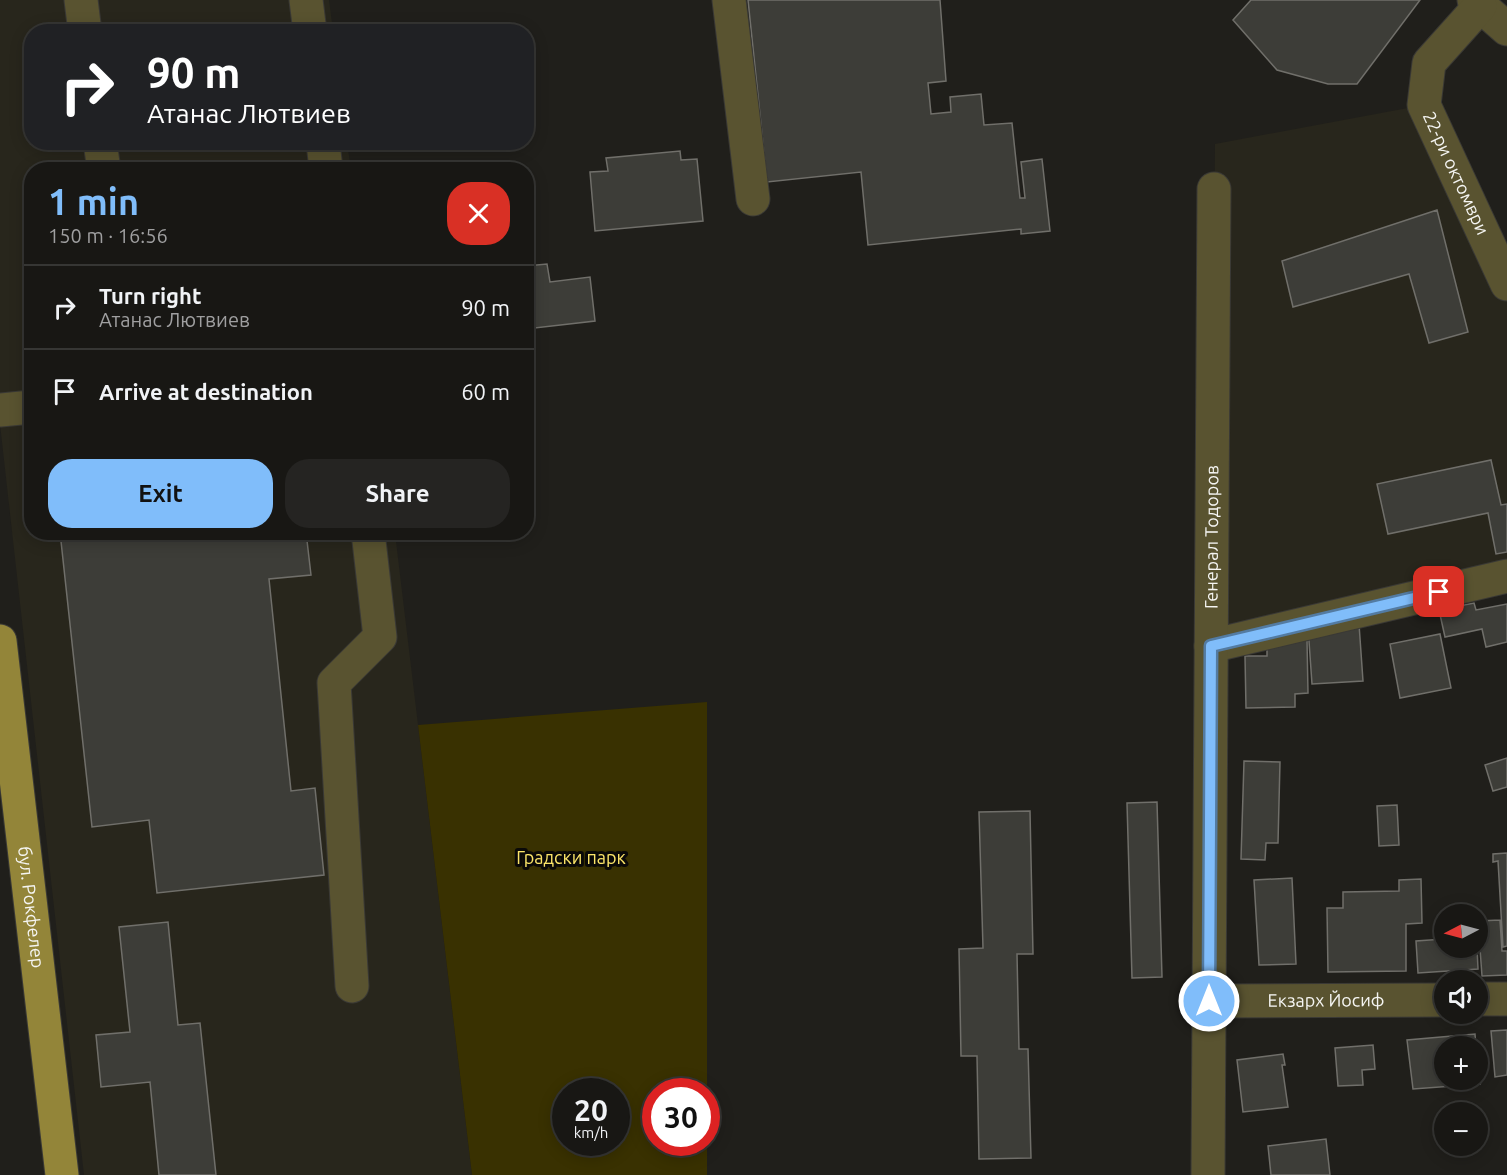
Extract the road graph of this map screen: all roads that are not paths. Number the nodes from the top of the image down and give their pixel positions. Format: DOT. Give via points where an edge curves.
graph roads {
  1 [pos="81,0"];
  2 [pos="306,0"];
  3 [pos="729,0"];
  4 [pos="1477,3"];
  5 [pos="84,24"];
  6 [pos="309,24"];
  7 [pos="1507,28"];
  8 [pos="1214,189"];
  9 [pos="753,199"];
  10 [pos="1507,284"];
  11 [pos="24,408"];
  12 [pos="0,410"];
  13 [pos="369,540"];
  14 [pos="1507,576"];
  15 [pos="0,641"];
  16 [pos="1211,646"];
  17 [pos="352,986"];
  18 [pos="1488,999"];
  19 [pos="1507,999"];
  20 [pos="1434,1000"];
  21 [pos="1209,1001"];
  22 [pos="62,1175"];
  23 [pos="1208,1175"];
  1 -- 5 [label="street"];
  2 -- 6 [label="street"];
  3 -- 9 [label="street"];
  4 -- 7 [label="street"];
  4 -- 10 [label="street, 22-ри октомври" via="1429,63 1424,105"];
  8 -- 16 [label="street, Генерал Тодоров"];
  11 -- 12 [label="street"];
  13 -- 17 [label="street" via="380,637 334,683"];
  14 -- 16 [label="street"];
  15 -- 22 [label="main road, бул. Рокфелер"];
  16 -- 21 [label="street, Генерал Тодоров"];
  18 -- 19 [label="street"];
  20 -- 21 [label="street, Екзарх Йосиф"];
  21 -- 23 [label="street, Генерал Тодоров"];
}
